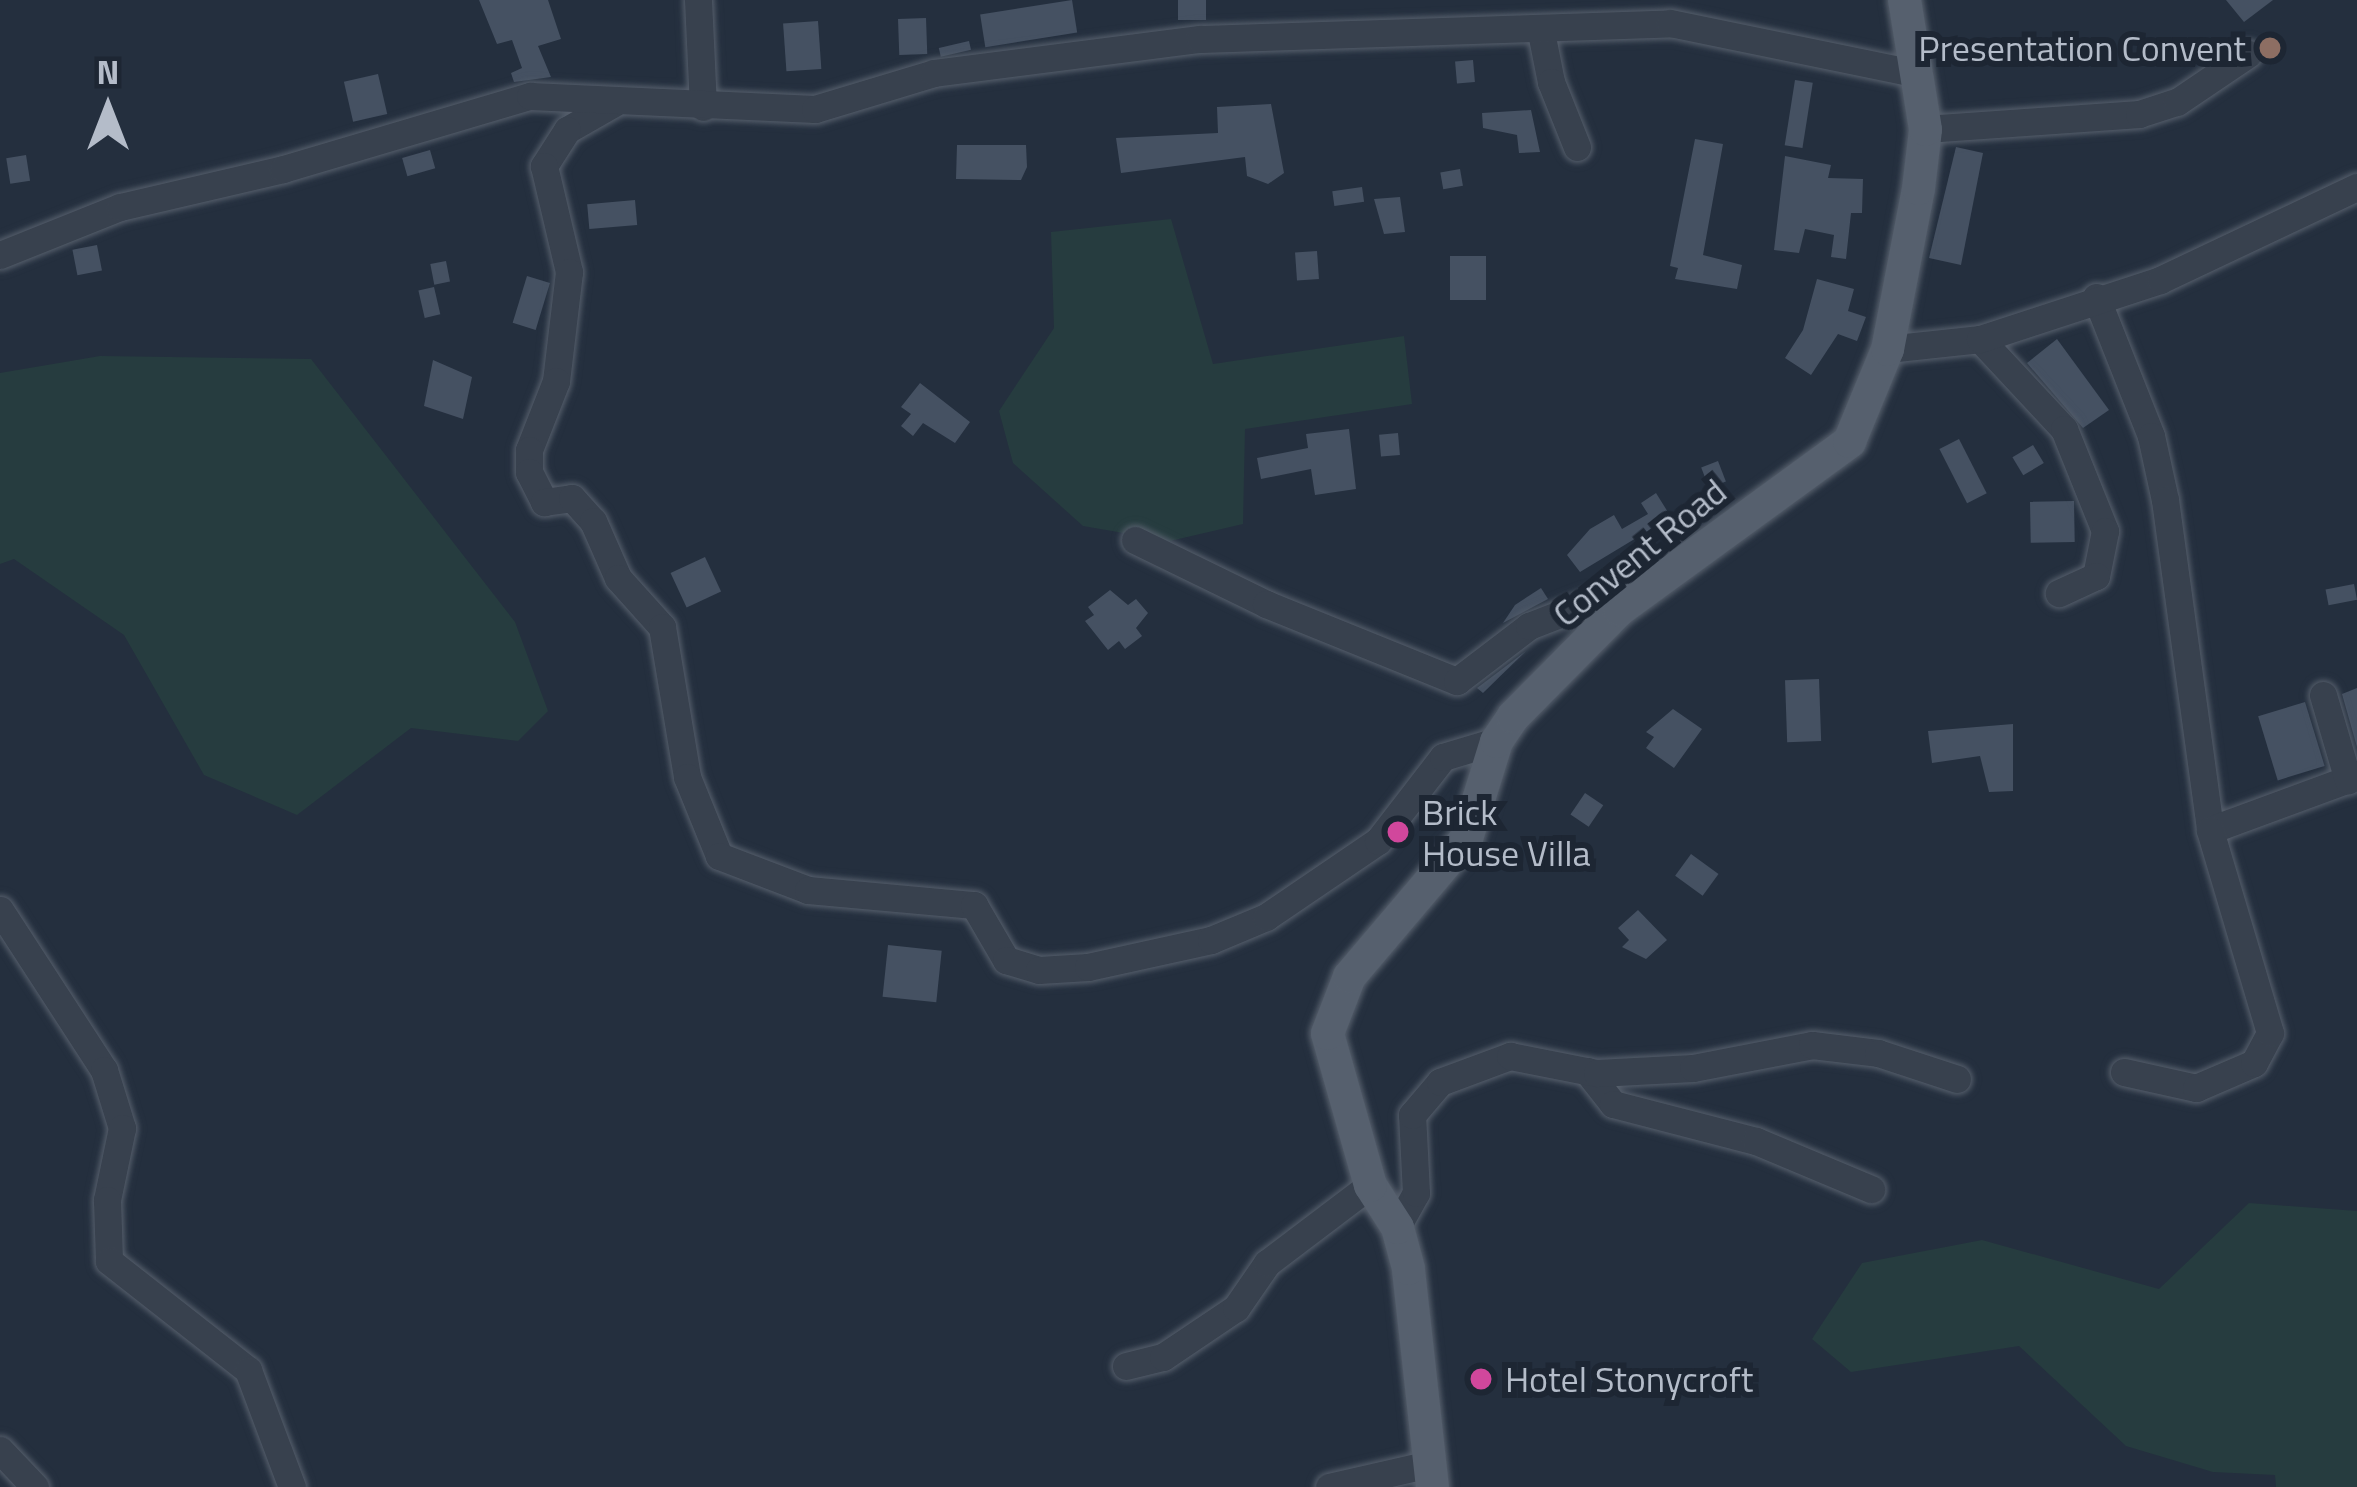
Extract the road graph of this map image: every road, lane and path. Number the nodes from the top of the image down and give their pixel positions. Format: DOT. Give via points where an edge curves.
graph roads {
  1 [pos="698,0"];
  2 [pos="1904,0"];
  3 [pos="1541,32"];
  4 [pos="2248,54"];
  5 [pos="1919,74"];
  6 [pos="614,104"];
  7 [pos="703,106"];
  8 [pos="1925,129"];
  9 [pos="1577,147"];
  10 [pos="2357,187"];
  11 [pos="0,255"];
  12 [pos="2096,297"];
  13 [pos="1979,339"];
  14 [pos="1887,349"];
  15 [pos="1135,540"];
  16 [pos="2059,593"];
  17 [pos="1619,608"];
  18 [pos="2323,695"];
  19 [pos="1496,741"];
  20 [pos="2353,778"];
  21 [pos="2210,830"];
  22 [pos="0,910"];
  23 [pos="1587,1071"];
  24 [pos="2124,1072"];
  25 [pos="1957,1079"];
  26 [pos="1370,1185"];
  27 [pos="1871,1189"];
  28 [pos="1397,1227"];
  29 [pos="1126,1366"];
  30 [pos="0,1450"];
  31 [pos="1428,1476"];
  32 [pos="35,1487"];
  33 [pos="292,1487"];
  34 [pos="1329,1487"];
  1 -- 7 [label="street"];
  2 -- 5 [label="main road, Convent Road"];
  3 -- 5 [label="street" via="1670,23"];
  3 -- 7 [label="street" via="1200,39 934,73 815,109"];
  3 -- 9 [label="street" via="1550,82"];
  4 -- 8 [label="street" via="2177,102 2139,114"];
  5 -- 8 [label="main road, Convent Road"];
  6 -- 7 [label="street"];
  6 -- 11 [label="street" via="596,95 530,95 283,170 120,207"];
  6 -- 19 [label="street" via="567,130 544,166 569,272 556,381 529,450 529,472 544,502 572,498 593,521 618,578 662,627 687,777 719,856 808,890 974,904 1006,960 1039,970 1088,967 1210,940 1266,917 1378,841 1443,757"];
  8 -- 14 [label="main road, Convent Road"];
  10 -- 12 [label="street" via="2206,262"];
  12 -- 13 [label="street"];
  12 -- 21 [label="street" via="2151,436 2165,500"];
  13 -- 14 [label="street"];
  13 -- 16 [label="street" via="2064,429 2105,530 2096,576"];
  14 -- 17 [label="main road, Convent Road" via="1849,441"];
  15 -- 17 [label="street" via="1266,604 1457,681 1529,626 1588,603"];
  17 -- 19 [label="main road, Convent Road"];
  18 -- 20 [label="street"];
  19 -- 26 [label="main road, Convent Road" via="1466,838 1349,976 1328,1034"];
  20 -- 21 [label="street"];
  21 -- 24 [label="street" via="2270,1033 2254,1063 2196,1088"];
  22 -- 33 [label="street" via="104,1070 122,1127 107,1200 109,1261 248,1370"];
  23 -- 25 [label="street" via="1693,1068 1812,1045 1878,1053"];
  23 -- 27 [label="street" via="1612,1104 1756,1141"];
  23 -- 28 [label="street" via="1510,1056 1440,1082 1412,1115 1416,1193"];
  26 -- 28 [label="main road, Convent Road"];
  26 -- 29 [label="street" via="1267,1263 1237,1308 1163,1358"];
  28 -- 31 [label="main road, Convent Road"];
  30 -- 32 [label="street"];
  31 -- 34 [label="street"];
}
